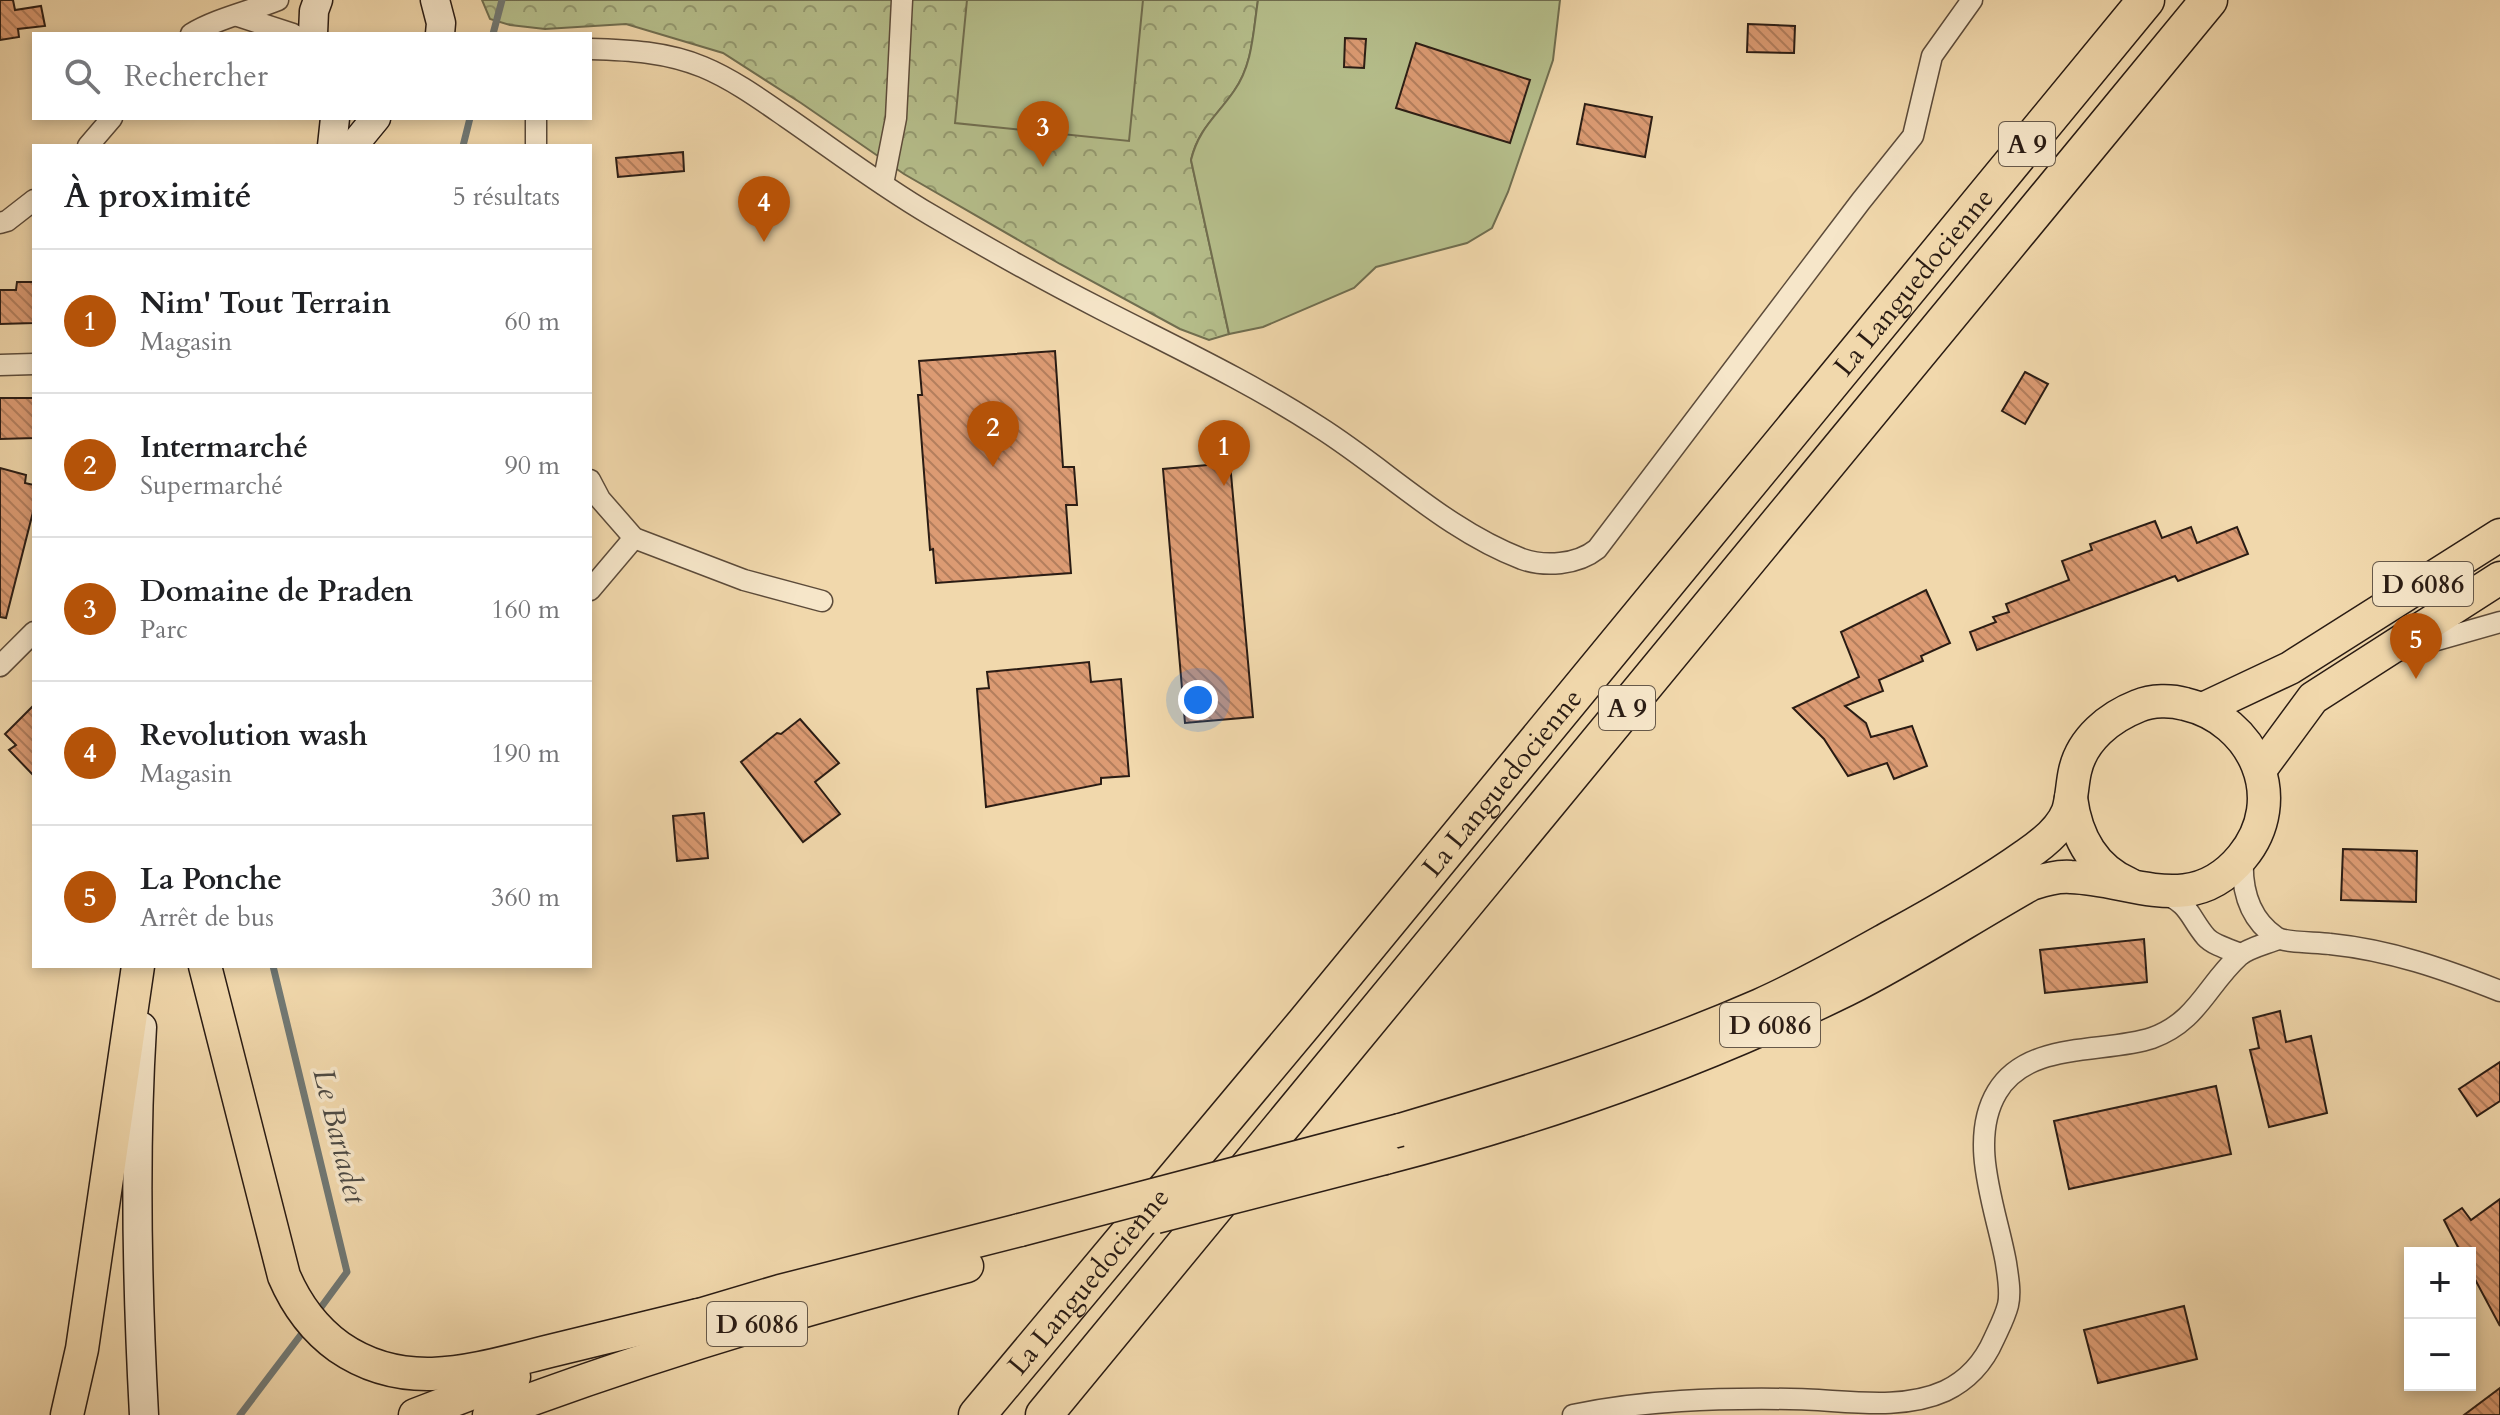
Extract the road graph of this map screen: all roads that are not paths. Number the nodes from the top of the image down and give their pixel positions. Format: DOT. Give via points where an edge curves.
graph roads {
  1 [pos="278,0"];
  2 [pos="318,0"];
  3 [pos="902,0"];
  4 [pos="1972,0"];
  5 [pos="2146,0"];
  6 [pos="2209,0"];
  7 [pos="238,16"];
  8 [pos="195,32"];
  9 [pos="287,32"];
  10 [pos="313,32"];
  11 [pos="592,49"];
  12 [pos="110,120"];
  13 [pos="335,120"];
  14 [pos="374,120"];
  15 [pos="536,120"];
  16 [pos="90,144"];
  17 [pos="332,144"];
  18 [pos="355,144"];
  19 [pos="536,144"];
  20 [pos="883,184"];
  21 [pos="32,202"];
  22 [pos="0,223"];
  23 [pos="32,364"];
  24 [pos="0,365"];
  25 [pos="592,484"];
  26 [pos="2500,535"];
  27 [pos="634,538"];
  28 [pos="2500,578"];
  29 [pos="592,588"];
  30 [pos="822,601"];
  31 [pos="2500,622"];
  32 [pos="32,634"];
  33 [pos="2365,665"];
  34 [pos="0,666"];
  35 [pos="2205,708"];
  36 [pos="2260,770"];
  37 [pos="2071,798"];
  38 [pos="2243,856"];
  39 [pos="2150,891"];
  40 [pos="2278,939"];
  41 [pos="2241,954"];
  42 [pos="138,968"];
  43 [pos="145,968"];
  44 [pos="206,968"];
  45 [pos="2500,991"];
  46 [pos="1024,1240"];
  47 [pos="698,1315"];
  48 [pos="67,1415"];
  49 [pos="144,1415"];
  50 [pos="415,1415"];
  51 [pos="489,1415"];
  52 [pos="977,1415"];
  53 [pos="1044,1415"];
  54 [pos="1573,1415"];
  1 -- 7 [label="street"];
  2 -- 10 [label="main road"];
  3 -- 20 [label="street" via="896,118"];
  4 -- 20 [label="street" via="1932,56 1913,136 1597,549 1566,562 1532,562 1489,542 1255,388 1020,265"];
  5 -- 52 [label="highway, La Languedocienne / A 9"];
  6 -- 53 [label="highway, La Languedocienne / A 9"];
  7 -- 8 [label="street"];
  7 -- 9 [label="street"];
  11 -- 20 [label="street" via="650,52 706,68"];
  12 -- 16 [label="street"];
  13 -- 17 [label="main road"];
  14 -- 18 [label="main road"];
  15 -- 19 [label="street"];
  21 -- 22 [label="street"];
  23 -- 24 [label="street"];
  25 -- 27 [label="street"];
  26 -- 35 [label="main road, D 6086" via="2290,668"];
  27 -- 29 [label="street"];
  27 -- 30 [label="street" via="744,580"];
  28 -- 33 [label="main road, D 6086"];
  31 -- 33 [label="street"];
  32 -- 34 [label="street"];
  33 -- 36 [label="main road, D 6086" via="2313,698"];
  35 -- 36 [label="main road" via="2248,744"];
  35 -- 37 [label="main road" via="2174,701 2143,704 2114,717 2090,739 2076,767"];
  36 -- 38 [label="main road" via="2262,815"];
  37 -- 39 [label="main road" via="2085,846 2101,866 2118,880"];
  37 -- 46 [label="main road, D 6086, bridge" via="2061,823 2022,859 1938,911 1760,1005 1566,1080"];
  38 -- 39 [label="main road" via="2207,884 2185,891"];
  38 -- 40 [label="street" via="2248,903"];
  39 -- 41 [label="street" via="2175,898 2207,939"];
  39 -- 46 [label="main road, D 6086, bridge" via="2073,877 2046,879 1849,989 1689,1059 1543,1113 1385,1158"];
  40 -- 41 [label="street"];
  40 -- 45 [label="street" via="2386,952"];
  41 -- 54 [label="street" via="2180,1025 2150,1039 2035,1061 1998,1090 1986,1128 1985,1159 2003,1246 2008,1304 1989,1350 1964,1379 1945,1391 1901,1402 1707,1399"];
  42 -- 48 [label="main road" via="84,1334"];
  43 -- 49 [label="main road" via="137,1261"];
  44 -- 47 [label="main road" via="284,1276 316,1328 334,1343 372,1365 439,1375"];
  46 -- 47 [label="main road, D 6086" via="780,1291"];
  46 -- 51 [label="main road, D 6086"];
  47 -- 50 [label="main road, D 6086"];
}
